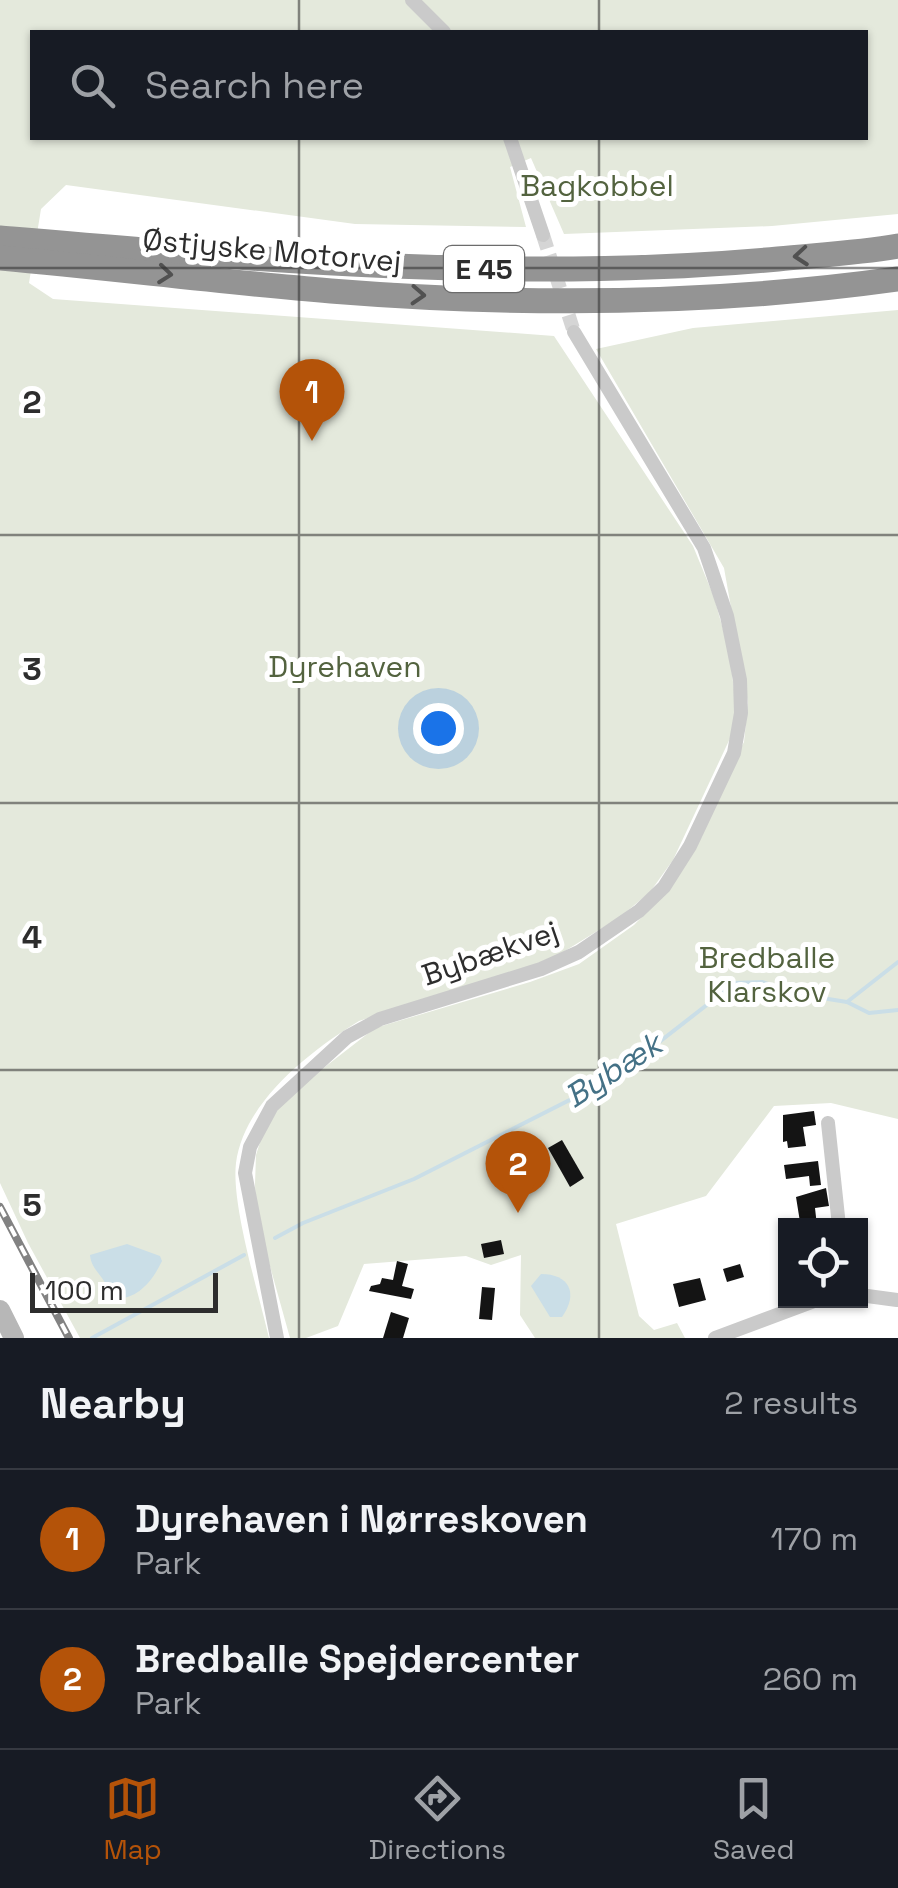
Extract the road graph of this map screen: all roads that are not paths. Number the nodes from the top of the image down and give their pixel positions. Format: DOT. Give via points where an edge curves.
graph roads {
  1 [pos="412,0"];
  2 [pos="442,30"];
  3 [pos="511,140"];
  4 [pos="543,235"];
  5 [pos="0,238"];
  6 [pos="898,246"];
  7 [pos="69,254"];
  8 [pos="0,258"];
  9 [pos="898,278"];
  10 [pos="574,332"];
  11 [pos="828,1123"];
  12 [pos="838,1218"];
  13 [pos="868,1296"];
  14 [pos="897,1300"];
  15 [pos="796,1308"];
  16 [pos="0,1310"];
  17 [pos="14,1338"];
  18 [pos="277,1338"];
  19 [pos="716,1338"];
  1 -- 2 [label="street"];
  3 -- 4 [label="street"];
  5 -- 7 [label="highway, Østjyske Motorvej / E 45"];
  6 -- 7 [label="highway, Østjyske Motorvej / E 45, one-way" via="710,265 480,269"];
  7 -- 8 [label="highway, Østjyske Motorvej / E 45"];
  7 -- 9 [label="highway, Østjyske Motorvej / E 45, one-way" via="334,291 604,300"];
  10 -- 18 [label="street, Bybækvej" via="704,548 740,680 734,753 690,846 639,911 579,952 380,1019 346,1037 272,1106 250,1147 245,1173"];
  11 -- 12 [label="street"];
  13 -- 14 [label="street"];
  15 -- 19 [label="street"];
  16 -- 17 [label="street"];
}
